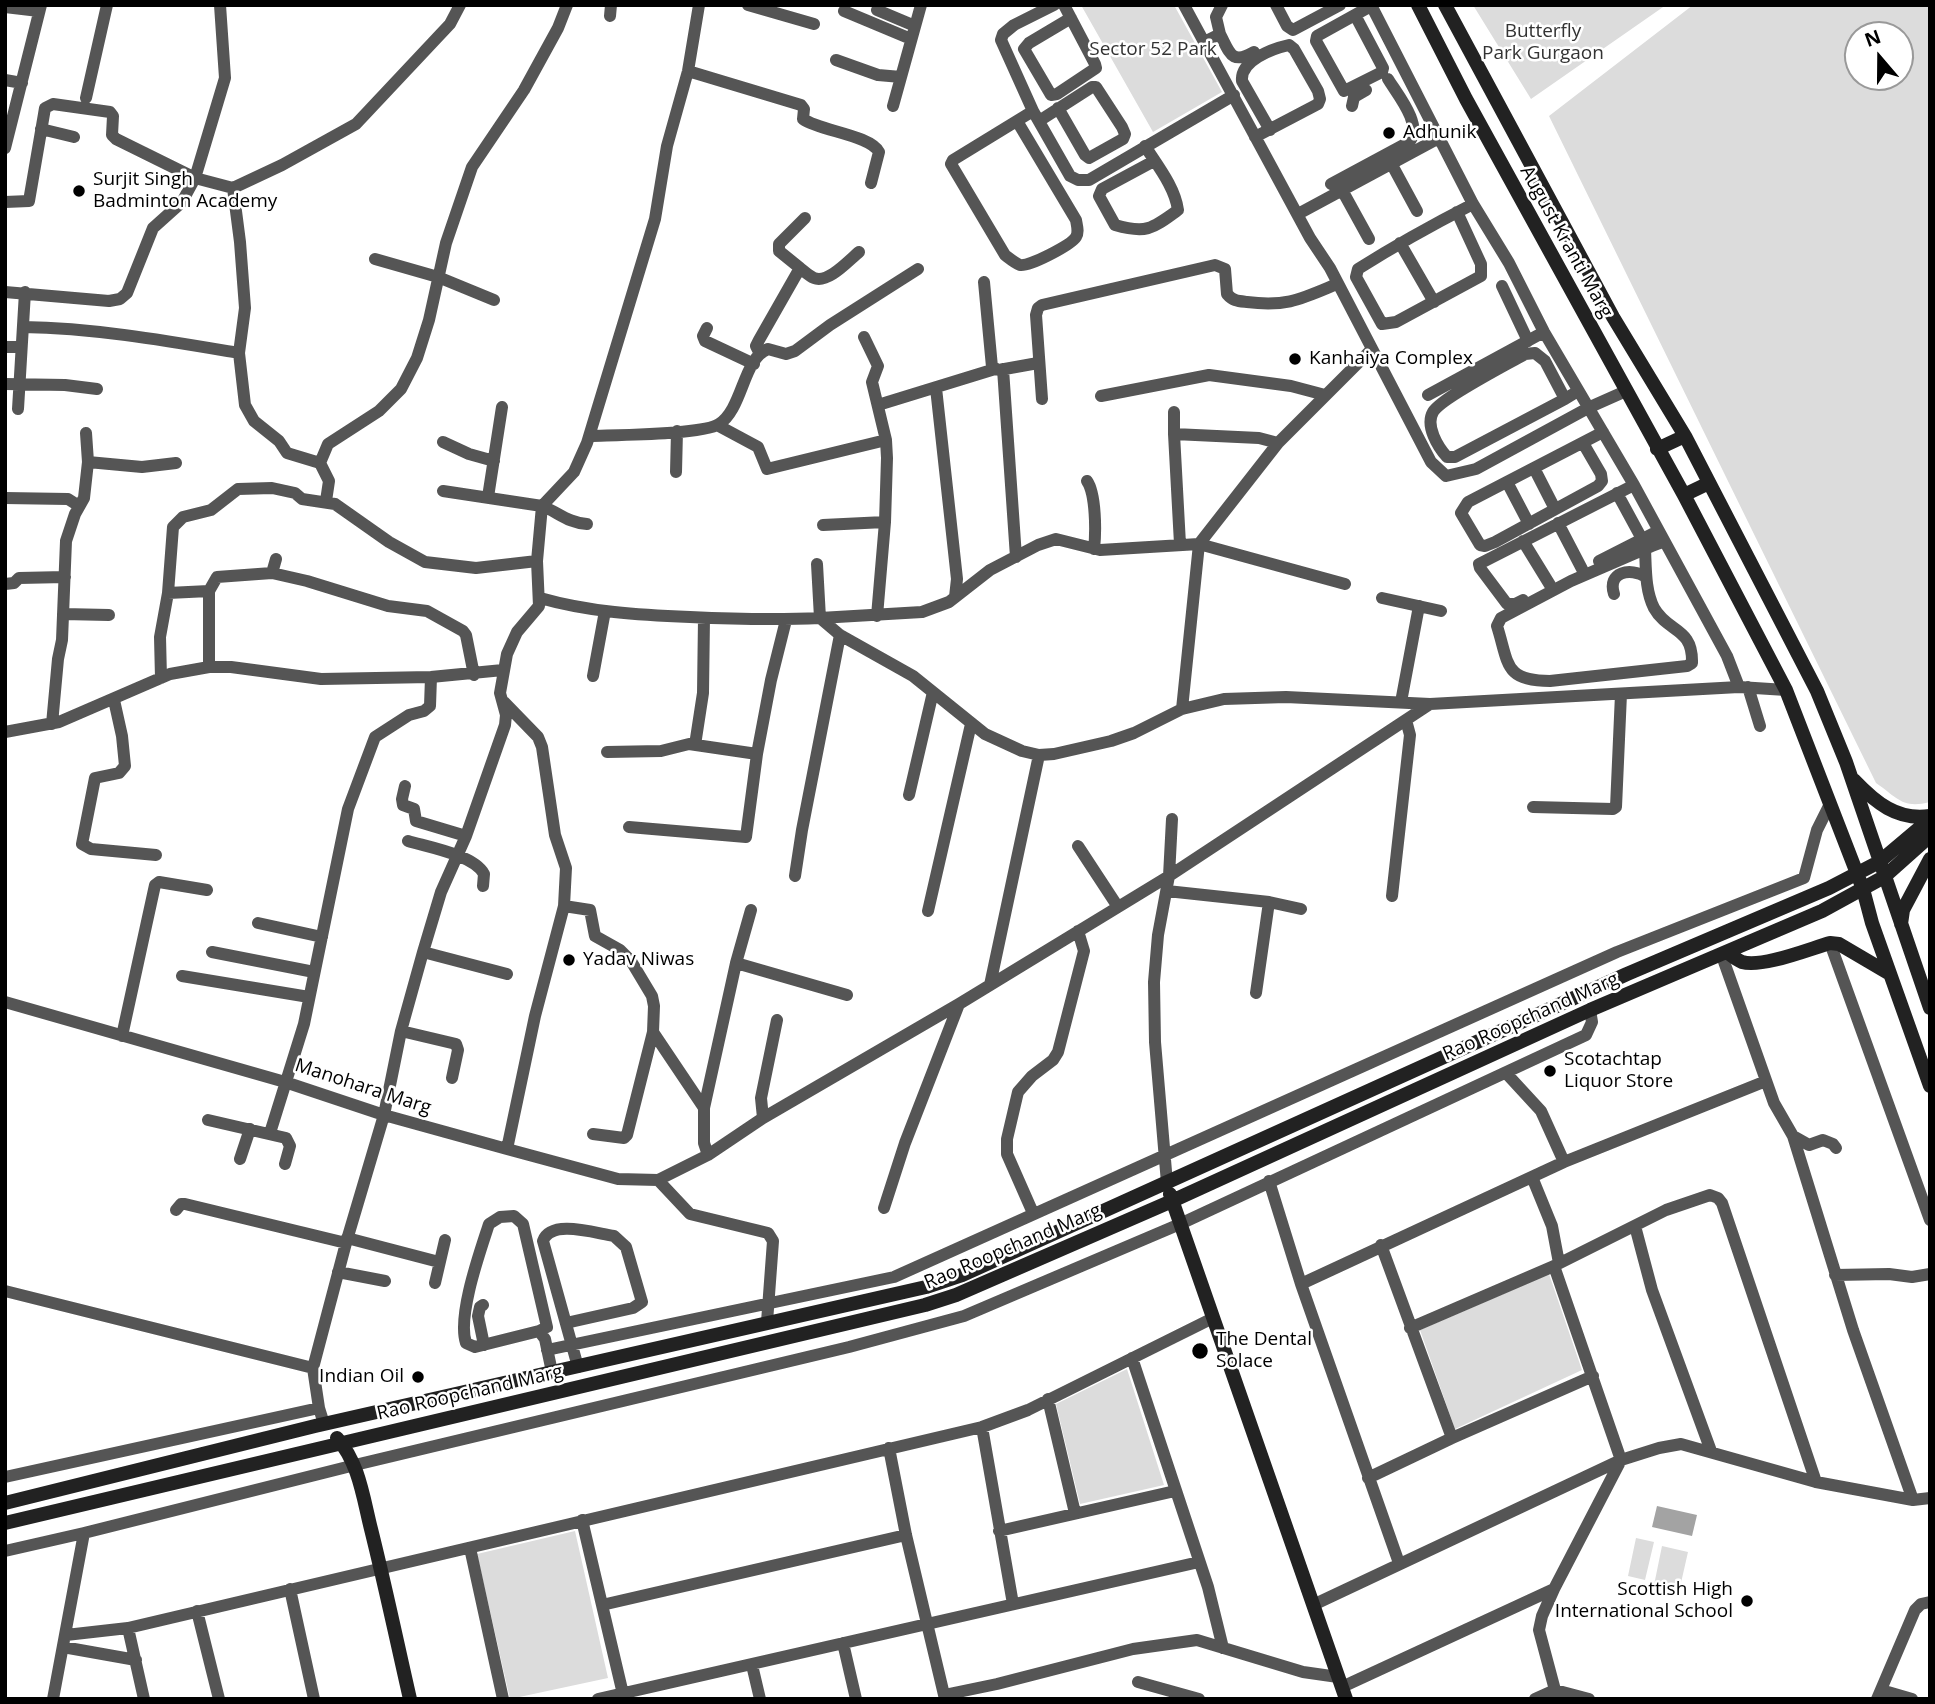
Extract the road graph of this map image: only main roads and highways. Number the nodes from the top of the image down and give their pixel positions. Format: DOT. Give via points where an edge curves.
graph roads {
  1 [pos="1418,5"];
  2 [pos="1445,5"];
  3 [pos="1518,140"];
  4 [pos="1495,152"];
  5 [pos="1685,436"];
  6 [pos="1657,449"];
  7 [pos="1709,483"];
  8 [pos="1684,495"];
  9 [pos="1851,776"];
  10 [pos="1930,818"];
  11 [pos="1930,836"];
  12 [pos="1879,862"];
  13 [pos="1928,863"];
  14 [pos="1857,874"];
  15 [pos="1884,877"];
  16 [pos="1863,889"];
  17 [pos="1901,926"];
  18 [pos="1725,954"];
  19 [pos="1890,974"];
  20 [pos="1930,1008"];
  21 [pos="1930,1086"];
  22 [pos="1167,1183"];
  23 [pos="1172,1201"];
  24 [pos="324,1424"];
  25 [pos="341,1443"];
  26 [pos="5,1503"];
  27 [pos="5,1522"];
  28 [pos="1342,1688"];
  29 [pos="410,1699"];
  1 -- 4 [label="main road, August Kranti Marg"];
  2 -- 3 [label="main road, August Kranti Marg"];
  3 -- 4 [label="main road"];
  3 -- 5 [label="main road, August Kranti Marg" via="1613,317"];
  4 -- 6 [label="main road, August Kranti Marg"];
  5 -- 6 [label="main road"];
  5 -- 7 [label="main road, August Kranti Marg"];
  6 -- 8 [label="main road, August Kranti Marg"];
  7 -- 8 [label="main road"];
  7 -- 9 [label="main road, August Kranti Marg" via="1817,691"];
  8 -- 14 [label="main road, August Kranti Marg" via="1786,690"];
  9 -- 10 [label="main road" via="1886,808"];
  9 -- 12 [label="main road, August Kranti Marg"];
  10 -- 12 [label="main road, Rao Roopchand Marg"];
  11 -- 15 [label="main road, Rao Roopchand Marg"];
  12 -- 14 [label="main road, Rao Roopchand Marg"];
  12 -- 15 [label="main road, August Kranti Marg"];
  13 -- 17 [label="main road" via="1902,909"];
  14 -- 16 [label="main road, August Kranti Marg"];
  14 -- 22 [label="main road, Rao Roopchand Marg"];
  15 -- 16 [label="main road, Rao Roopchand Marg"];
  15 -- 17 [label="main road, August Kranti Marg"];
  16 -- 18 [label="main road, Rao Roopchand Marg"];
  16 -- 19 [label="main road, August Kranti Marg"];
  17 -- 20 [label="main road, August Kranti Marg"];
  18 -- 19 [label="main road" via="1750,963 1830,943"];
  18 -- 23 [label="main road, Rao Roopchand Marg" via="1590,1010"];
  19 -- 21 [label="main road, August Kranti Marg"];
  22 -- 23 [label="main road"];
  22 -- 24 [label="main road, Rao Roopchand Marg" via="926,1287"];
  23 -- 25 [label="main road, Rao Roopchand Marg" via="925,1305"];
  23 -- 28 [label="main road"];
  24 -- 25 [label="main road"];
  24 -- 26 [label="main road, Rao Roopchand Marg"];
  25 -- 27 [label="main road, Rao Roopchand Marg"];
  25 -- 29 [label="main road" via="355,1465"];
}
